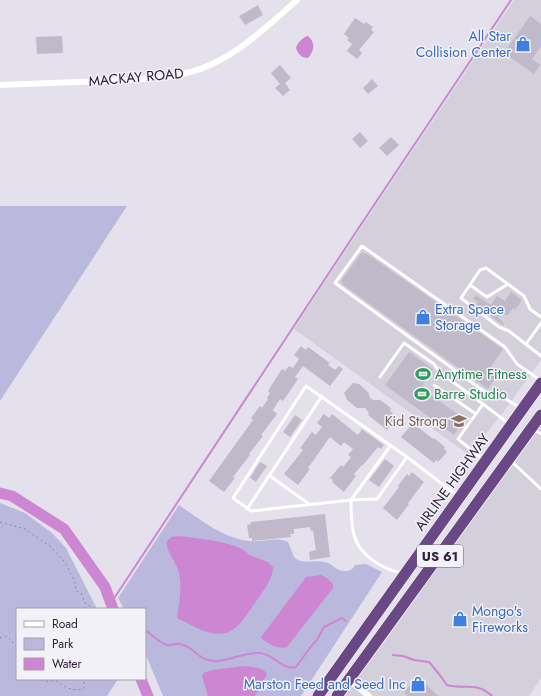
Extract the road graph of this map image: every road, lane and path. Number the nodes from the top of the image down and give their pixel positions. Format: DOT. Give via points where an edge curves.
graph roads {
  1 [pos="297,0"];
  2 [pos="0,85"];
  3 [pos="508,284"];
  4 [pos="470,285"];
  5 [pos="541,317"];
  6 [pos="541,323"];
  7 [pos="526,344"];
  8 [pos="541,356"];
  9 [pos="380,377"];
  10 [pos="541,382"];
  11 [pos="434,384"];
  12 [pos="322,396"];
  13 [pos="483,404"];
  14 [pos="522,409"];
  15 [pos="476,414"];
  16 [pos="541,415"];
  17 [pos="511,425"];
  18 [pos="536,431"];
  19 [pos="391,446"];
  20 [pos="407,457"];
  21 [pos="509,460"];
  22 [pos="485,461"];
  23 [pos="270,476"];
  24 [pos="541,489"];
  25 [pos="459,497"];
  26 [pos="351,500"];
  27 [pos="309,504"];
  28 [pos="247,509"];
  29 [pos="448,513"];
  30 [pos="0,522"];
  31 [pos="404,574"];
  32 [pos="420,582"];
  33 [pos="90,608"];
  34 [pos="384,632"];
  35 [pos="0,638"];
  36 [pos="16,646"];
  37 [pos="40,680"];
  38 [pos="84,680"];
  39 [pos="349,680"];
  40 [pos="318,696"];
  41 [pos="337,696"];
  42 [pos="369,696"];
  1 -- 2 [label="street, MACKAY ROAD" via="242,47 196,70 144,79"];
  3 -- 4 [label="lane" via="488,296"];
  3 -- 4 [label="lane" via="486,268 480,270"];
  3 -- 5 [label="lane" via="524,296 530,309"];
  4 -- 7 [label="lane" via="461,298"];
  6 -- 7 [label="lane"];
  7 -- 8 [label="lane"];
  9 -- 13 [label="lane" via="404,343"];
  10 -- 14 [label="highway, AIRLINE HIGHWAY / US 61"];
  10 -- 14 [label="lane" via="517,364 505,347 362,246 335,284 485,392 497,394"];
  11 -- 15 [label="lane"];
  12 -- 19 [label="lane"];
  12 -- 23 [label="lane"];
  12 -- 28 [label="lane" via="306,386 233,498"];
  13 -- 15 [label="lane"];
  13 -- 17 [label="lane"];
  14 -- 17 [label="highway, AIRLINE HIGHWAY / US 61"];
  15 -- 22 [label="lane" via="458,439"];
  16 -- 18 [label="highway, US 61"];
  17 -- 22 [label="highway, AIRLINE HIGHWAY / US 61"];
  18 -- 21 [label="highway, US 61"];
  19 -- 20 [label="lane"];
  19 -- 26 [label="lane"];
  20 -- 25 [label="lane"];
  20 -- 26 [label="lane" via="377,499"];
  21 -- 24 [label="lane"];
  21 -- 32 [label="highway, US 61"];
  22 -- 25 [label="highway, AIRLINE HIGHWAY / US 61"];
  23 -- 27 [label="lane"];
  23 -- 28 [label="lane"];
  25 -- 29 [label="highway, AIRLINE HIGHWAY / US 61"];
  26 -- 27 [label="lane"];
  26 -- 31 [label="lane" via="354,535 361,548 383,567"];
  27 -- 28 [label="lane" via="251,512"];
  29 -- 31 [label="highway, AIRLINE HIGHWAY / US 61"];
  29 -- 32 [label="highway" via="448,521 416,567 415,577"];
  30 -- 33 [label="path" via="25,529 50,546 65,562 75,582 76,591 82,594"];
  31 -- 34 [label="highway" via="407,590 383,626"];
  31 -- 40 [label="highway, AIRLINE HIGHWAY / US 61"];
  32 -- 34 [label="highway, US 61"];
  34 -- 39 [label="highway, US 61"];
  35 -- 36 [label="path" via="9,638"];
  37 -- 38 [label="path" via="57,681 64,687 78,690 84,688"];
  39 -- 41 [label="highway, US 61"];
  39 -- 42 [label="street"];
}
